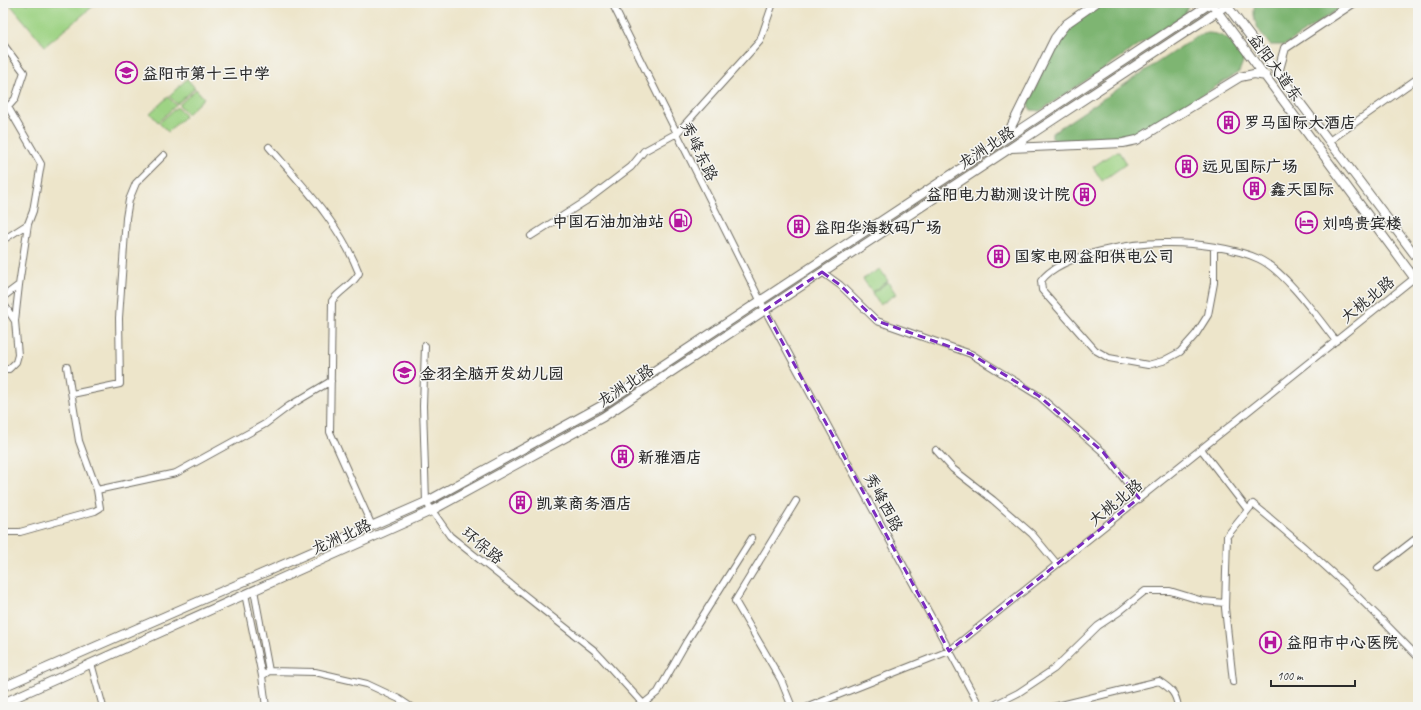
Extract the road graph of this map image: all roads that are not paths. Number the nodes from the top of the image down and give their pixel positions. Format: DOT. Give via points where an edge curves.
graph roads {
  1 [pos="612,3"];
  2 [pos="773,3"];
  3 [pos="1096,3"];
  4 [pos="1211,3"];
  5 [pos="1353,3"];
  6 [pos="1228,4"];
  7 [pos="1218,11"];
  8 [pos="3,44"];
  9 [pos="1278,73"];
  10 [pos="1266,76"];
  11 [pos="1418,78"];
  12 [pos="5,105"];
  13 [pos="677,133"];
  14 [pos="1004,140"];
  15 [pos="1329,141"];
  16 [pos="269,147"];
  17 [pos="1010,148"];
  18 [pos="164,155"];
  19 [pos="28,224"];
  20 [pos="531,236"];
  21 [pos="3,240"];
  22 [pos="1214,248"];
  23 [pos="1418,259"];
  24 [pos="822,272"];
  25 [pos="1417,279"];
  26 [pos="19,285"];
  27 [pos="3,297"];
  28 [pos="760,302"];
  29 [pos="3,303"];
  30 [pos="765,310"];
  31 [pos="15,321"];
  32 [pos="1336,341"];
  33 [pos="425,346"];
  34 [pos="67,367"];
  35 [pos="3,369"];
  36 [pos="331,381"];
  37 [pos="72,394"];
  38 [pos="1201,449"];
  39 [pos="936,450"];
  40 [pos="97,490"];
  41 [pos="1139,498"];
  42 [pos="796,501"];
  43 [pos="426,502"];
  44 [pos="1248,510"];
  45 [pos="431,511"];
  46 [pos="372,526"];
  47 [pos="3,532"];
  48 [pos="1418,537"];
  49 [pos="752,538"];
  50 [pos="1057,564"];
  51 [pos="1378,568"];
  52 [pos="254,590"];
  53 [pos="245,594"];
  54 [pos="1225,604"];
  55 [pos="949,651"];
  56 [pos="1418,657"];
  57 [pos="91,663"];
  58 [pos="269,671"];
  59 [pos="262,676"];
  60 [pos="1233,682"];
  61 [pos="3,687"];
  62 [pos="3,703"];
  63 [pos="267,706"];
  64 [pos="645,706"];
  65 [pos="103,707"];
  66 [pos="411,707"];
  67 [pos="792,707"];
  68 [pos="808,707"];
  69 [pos="980,707"];
  70 [pos="990,707"];
  71 [pos="1053,707"];
  72 [pos="1178,707"];
  1 -- 13 [label="street, 秀峰东路"];
  2 -- 13 [label="street" via="760,41"];
  3 -- 14 [label="main road" via="1066,24 1054,38"];
  4 -- 7 [label="main road, 益阳大道东"];
  4 -- 14 [label="main road, 龙洲北路"];
  5 -- 9 [label="main road" via="1285,48"];
  6 -- 7 [label="main road, 龙洲北路"];
  6 -- 9 [label="main road"];
  7 -- 10 [label="main road, 益阳大道东"];
  7 -- 17 [label="main road, 龙洲北路"];
  8 -- 12 [label="street" via="24,72 16,99"];
  9 -- 15 [label="main road"];
  10 -- 17 [label="main road" via="1254,74 1240,77 1138,140 1123,143"];
  10 -- 25 [label="main road, 益阳大道东"];
  11 -- 15 [label="street"];
  12 -- 19 [label="street" via="41,164 33,211"];
  13 -- 20 [label="street" via="644,151 631,167"];
  13 -- 28 [label="street, 秀峰东路"];
  14 -- 28 [label="main road, 龙洲北路"];
  15 -- 23 [label="main road"];
  16 -- 36 [label="street" via="323,208 354,259 359,273 332,301"];
  17 -- 24 [label="main road, 龙洲北路"];
  18 -- 37 [label="street" via="136,183 126,218 119,318 120,384"];
  19 -- 21 [label="street"];
  19 -- 26 [label="street"];
  22 -- 22 [label="street" via="1169,243 1117,247 1081,256 1046,274 1041,281 1042,290 1095,350 1109,358 1148,365 1180,352 1208,315 1214,283"];
  22 -- 32 [label="street" via="1233,250 1260,259 1286,280"];
  24 -- 30 [label="main road, 龙洲北路"];
  24 -- 41 [label="street" via="840,285 877,321 971,354 1038,396 1103,452"];
  25 -- 32 [label="street, 大桃北路"];
  26 -- 27 [label="street"];
  26 -- 31 [label="street"];
  28 -- 30 [label="street, 秀峰东路"];
  28 -- 43 [label="main road, 龙洲北路" via="601,406"];
  29 -- 31 [label="street"];
  30 -- 45 [label="main road, 龙洲北路" via="603,417"];
  30 -- 55 [label="street, 秀峰西路"];
  31 -- 35 [label="street" via="18,355 16,362"];
  32 -- 38 [label="street, 大桃北路"];
  33 -- 43 [label="street, 环保路" via="423,406"];
  34 -- 37 [label="street"];
  36 -- 40 [label="street" via="265,424 176,473"];
  36 -- 46 [label="street" via="330,432"];
  37 -- 40 [label="street" via="80,441"];
  38 -- 41 [label="street, 大桃北路"];
  38 -- 44 [label="street"];
  39 -- 50 [label="street" via="953,469 1032,534"];
  40 -- 47 [label="street" via="100,508 95,511 20,532"];
  41 -- 50 [label="street, 大桃北路"];
  42 -- 67 [label="street" via="734,601 781,680"];
  43 -- 45 [label="street, 环保路"];
  43 -- 46 [label="main road, 龙洲北路"];
  44 -- 54 [label="street" via="1227,536"];
  44 -- 56 [label="street" via="1253,504 1304,546 1370,607"];
  45 -- 52 [label="main road, 龙洲北路"];
  45 -- 64 [label="street, 环保路" via="450,536 595,651"];
  46 -- 61 [label="main road, 龙洲北路"];
  48 -- 51 [label="street"];
  49 -- 64 [label="street" via="658,692"];
  50 -- 55 [label="street, 大桃北路"];
  52 -- 53 [label="main road, 龙洲北路"];
  52 -- 58 [label="street"];
  53 -- 57 [label="main road, 龙洲北路"];
  53 -- 59 [label="street"];
  54 -- 60 [label="street"];
  54 -- 70 [label="street" via="1170,592 1145,591 1098,626 1054,669 1018,693"];
  55 -- 68 [label="street, 大桃北路"];
  55 -- 69 [label="street, 秀峰西路"];
  57 -- 62 [label="main road, 龙洲北路"];
  57 -- 65 [label="street"];
  58 -- 59 [label="street"];
  58 -- 66 [label="street" via="315,672 367,684"];
  59 -- 63 [label="street"];
  71 -- 72 [label="street" via="1159,682 1171,689 1176,696"];
}
